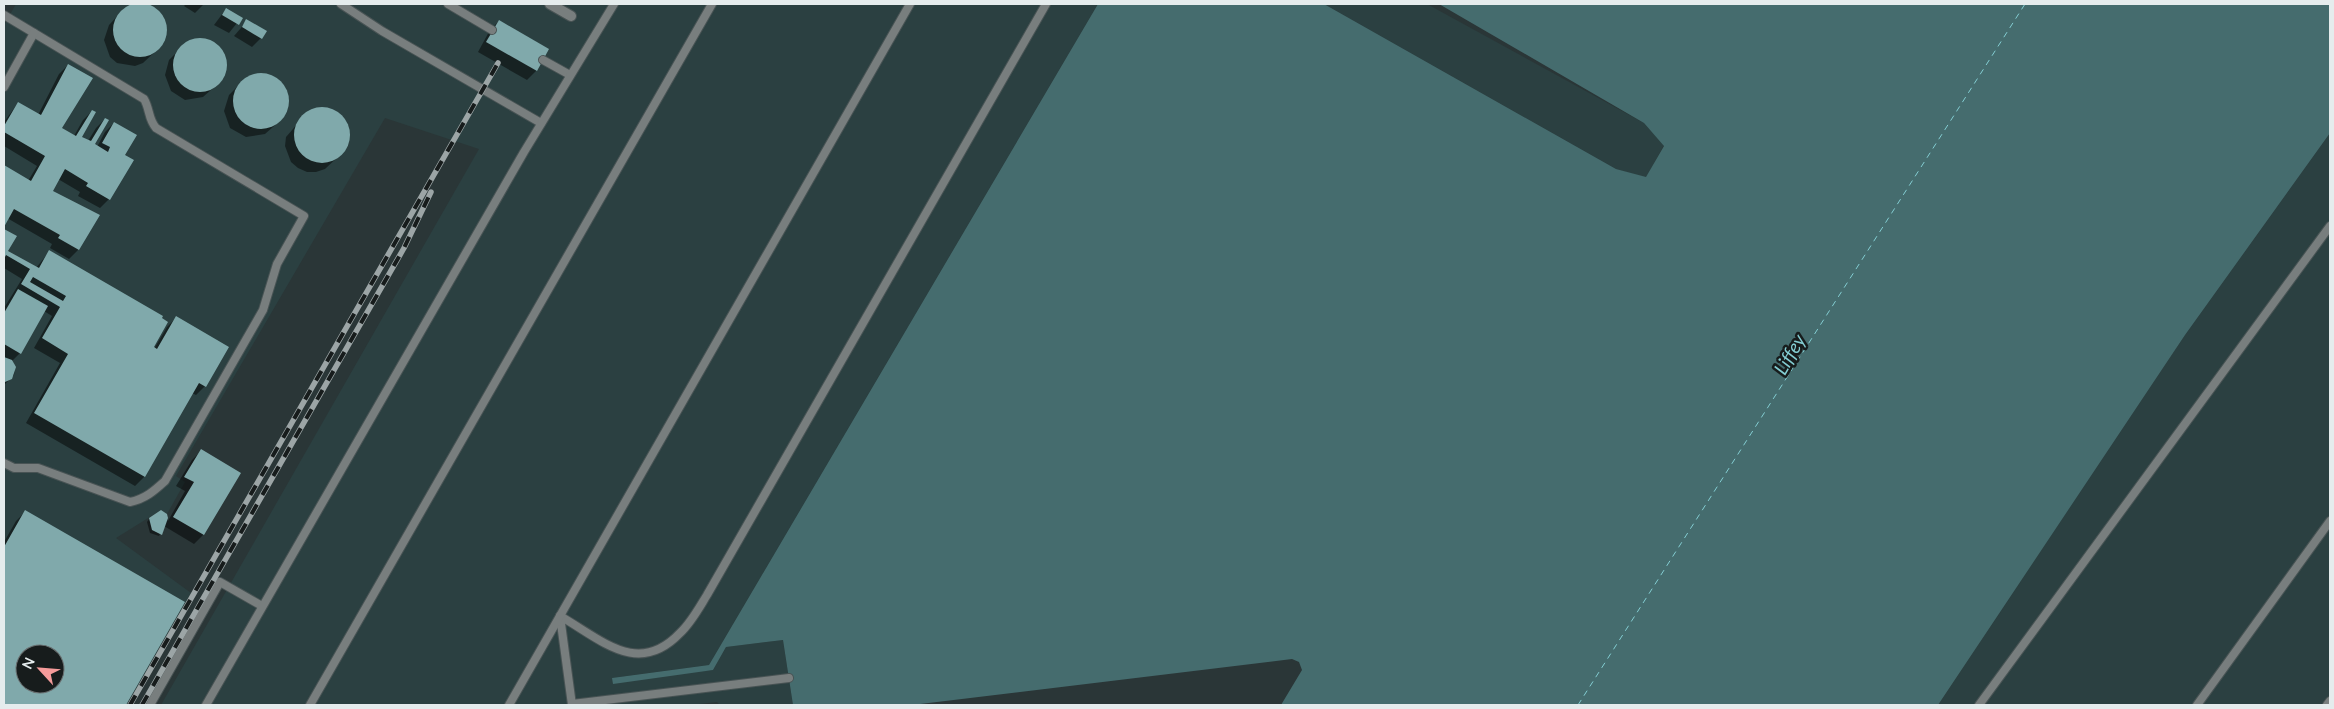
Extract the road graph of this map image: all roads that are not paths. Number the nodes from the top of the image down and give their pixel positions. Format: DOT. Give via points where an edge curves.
graph roads {
  1 [pos="341,4"];
  2 [pos="448,4"];
  3 [pos="550,4"];
  4 [pos="614,4"];
  5 [pos="712,4"];
  6 [pos="910,4"];
  7 [pos="1046,4"];
  8 [pos="4,15"];
  9 [pos="571,16"];
  10 [pos="492,30"];
  11 [pos="34,33"];
  12 [pos="543,60"];
  13 [pos="570,75"];
  14 [pos="5,83"];
  15 [pos="541,123"];
  16 [pos="2330,226"];
  17 [pos="4,462"];
  18 [pos="2330,521"];
  19 [pos="262,606"];
  20 [pos="560,616"];
  21 [pos="789,678"];
  22 [pos="2330,701"];
  23 [pos="150,705"];
  24 [pos="206,705"];
  25 [pos="310,705"];
  26 [pos="509,705"];
  27 [pos="572,705"];
  28 [pos="1978,705"];
  29 [pos="2197,705"];
  30 [pos="2328,705"];
  1 -- 15 [label="lane"];
  2 -- 10 [label="lane"];
  3 -- 9 [label="street"];
  4 -- 13 [label="lane"];
  5 -- 25 [label="lane"];
  6 -- 20 [label="lane"];
  7 -- 20 [label="lane" via="707,595 682,632 666,647 646,655 625,653"];
  8 -- 11 [label="lane"];
  11 -- 14 [label="lane"];
  11 -- 17 [label="lane" via="144,99 151,123 156,128 304,216 277,264 263,310 165,481 152,493 130,502 38,468 14,468"];
  12 -- 13 [label="lane"];
  13 -- 15 [label="lane"];
  15 -- 19 [label="lane"];
  16 -- 28 [label="lane"];
  18 -- 29 [label="lane"];
  19 -- 23 [label="lane" via="220,582"];
  19 -- 24 [label="lane"];
  20 -- 26 [label="lane"];
  20 -- 27 [label="lane"];
  21 -- 27 [label="lane"];
  22 -- 30 [label="lane"];
}
